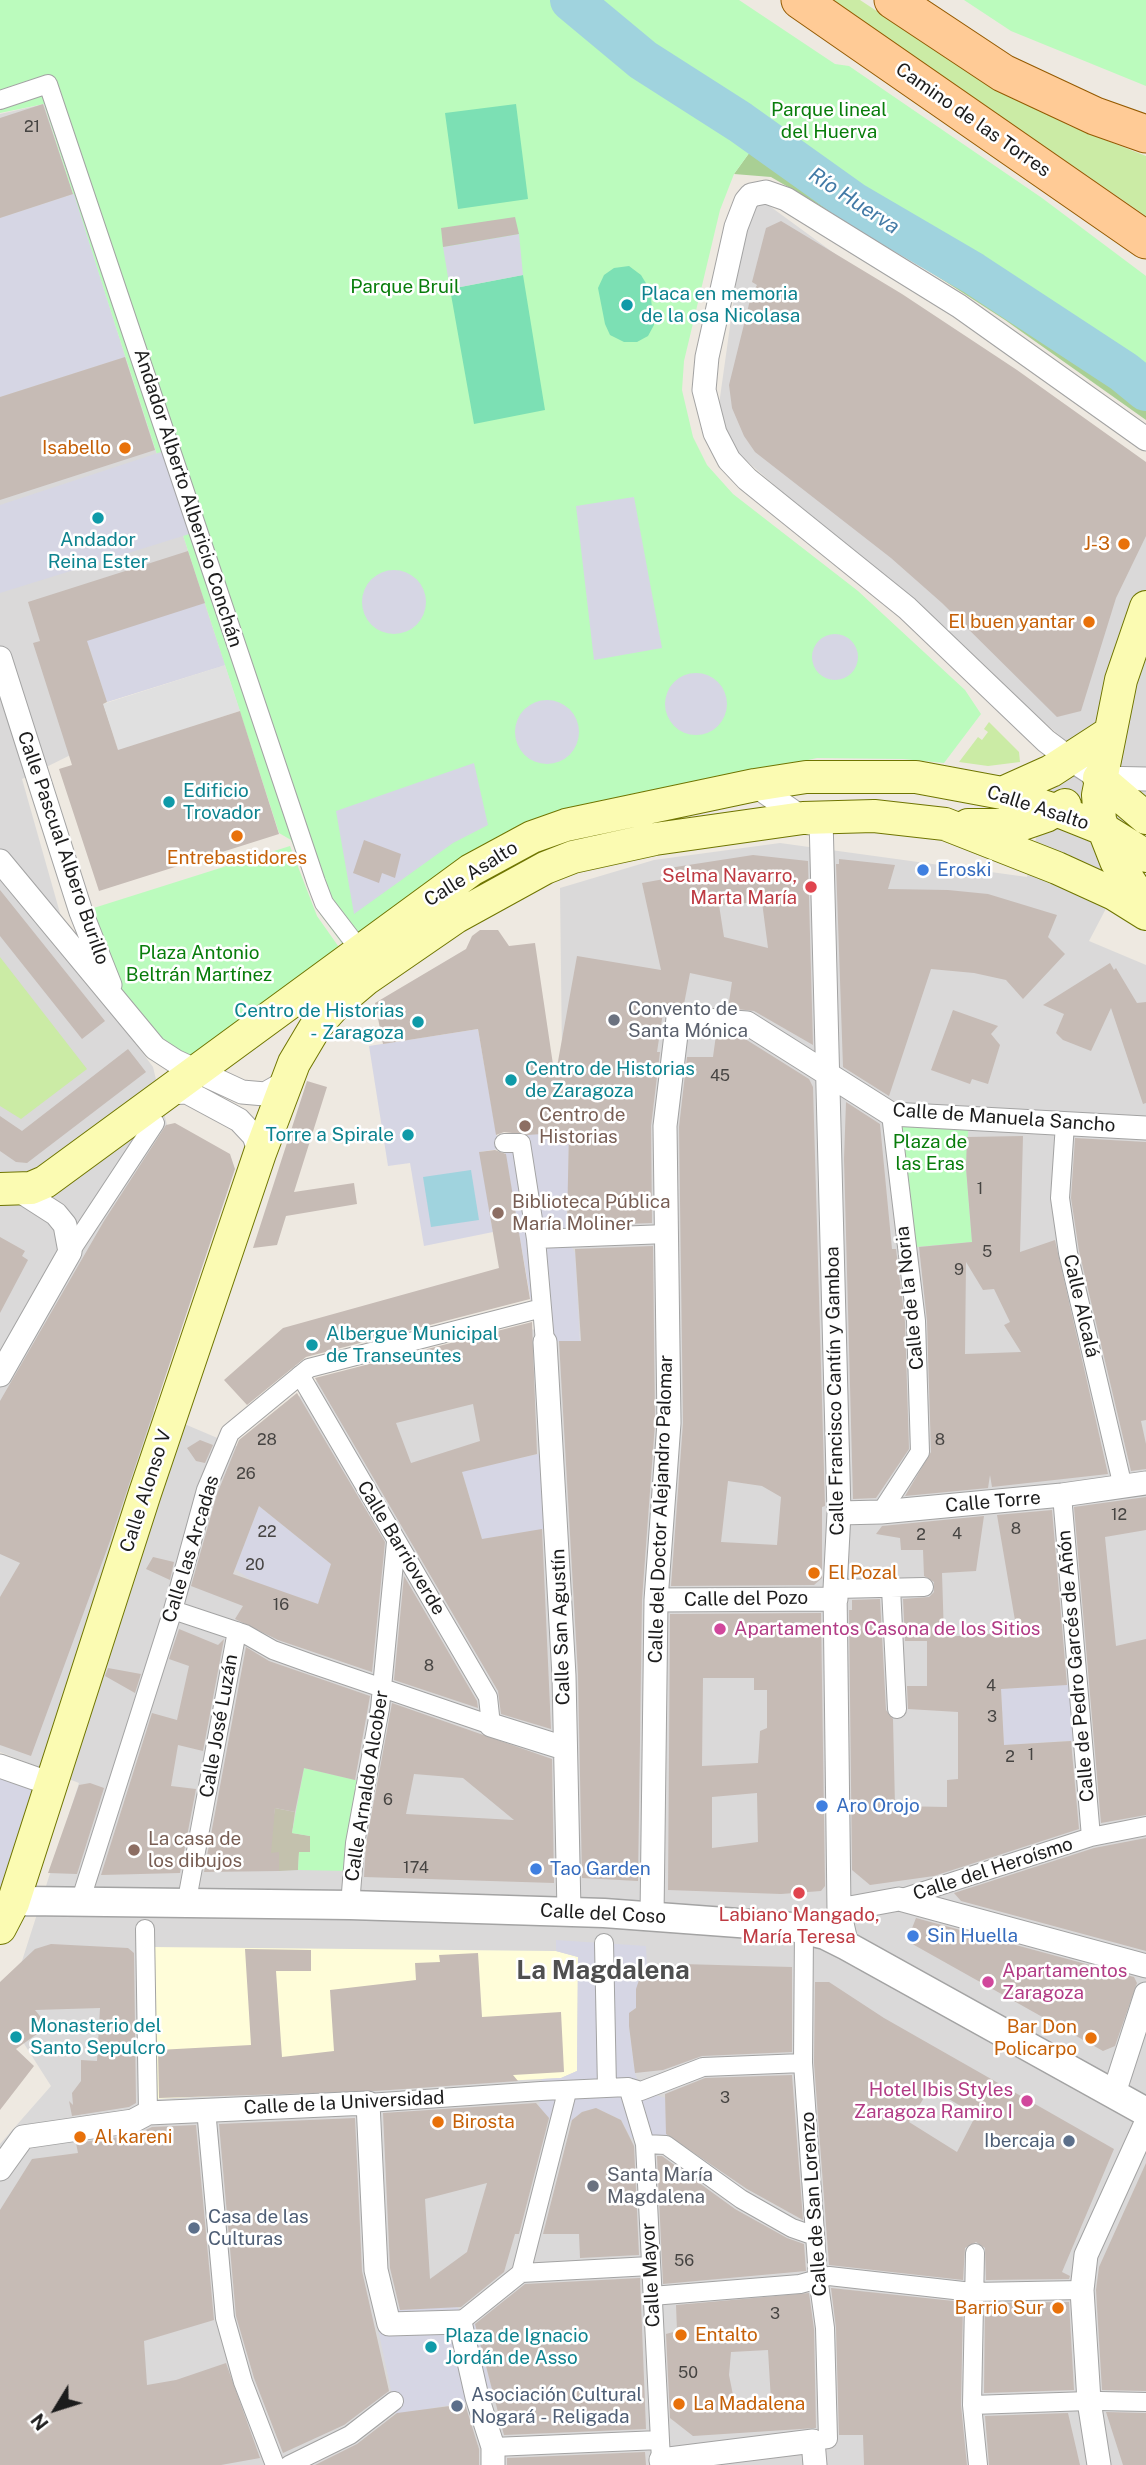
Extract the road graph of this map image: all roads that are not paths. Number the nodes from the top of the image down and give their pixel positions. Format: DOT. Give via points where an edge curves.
graph roads {
  1 [pos="800,0"];
  2 [pos="893,0"];
  3 [pos="0,100"];
  4 [pos="1146,134"];
  5 [pos="1146,240"];
  6 [pos="1146,439"];
  7 [pos="1146,607"];
  8 [pos="2,672"];
  9 [pos="1108,734"];
  10 [pos="1070,759"];
  11 [pos="1099,778"];
  12 [pos="1146,779"];
  13 [pos="755,785"];
  14 [pos="1002,793"];
  15 [pos="1058,810"];
  16 [pos="1146,818"];
  17 [pos="815,824"];
  18 [pos="946,824"];
  19 [pos="1103,829"];
  20 [pos="1146,856"];
  21 [pos="0,861"];
  22 [pos="1146,906"];
  23 [pos="1146,914"];
  24 [pos="360,950"];
  25 [pos="115,998"];
  26 [pos="678,1018"];
  27 [pos="196,1071"];
  28 [pos="828,1074"];
  29 [pos="286,1082"];
  30 [pos="168,1093"];
  31 [pos="891,1114"];
  32 [pos="155,1123"];
  33 [pos="1065,1124"];
  34 [pos="1146,1128"];
  35 [pos="503,1143"];
  36 [pos="260,1153"];
  37 [pos="9,1189"];
  38 [pos="667,1234"];
  39 [pos="536,1239"];
  40 [pos="70,1252"];
  41 [pos="537,1310"];
  42 [pos="544,1342"];
  43 [pos="0,1375"];
  44 [pos="300,1375"];
  45 [pos="1135,1485"];
  46 [pos="1062,1495"];
  47 [pos="881,1512"];
  48 [pos="839,1513"];
  49 [pos="396,1542"];
  50 [pos="924,1587"];
  51 [pos="891,1588"];
  52 [pos="835,1594"];
  53 [pos="656,1601"];
  54 [pos="173,1610"];
  55 [pos="237,1631"];
  56 [pos="382,1688"];
  57 [pos="897,1709"];
  58 [pos="491,1724"];
  59 [pos="564,1748"];
  60 [pos="0,1766"];
  61 [pos="51,1784"];
  62 [pos="1146,1826"];
  63 [pos="1091,1837"];
  64 [pos="899,1899"];
  65 [pos="80,1902"];
  66 [pos="186,1905"];
  67 [pos="350,1905"];
  68 [pos="839,1910"];
  69 [pos="569,1911"];
  70 [pos="4,1915"];
  71 [pos="652,1916"];
  72 [pos="145,1928"];
  73 [pos="804,1929"];
  74 [pos="604,1943"];
  75 [pos="847,1945"];
  76 [pos="1146,1966"];
  77 [pos="1146,1994"];
  78 [pos="803,2063"];
  79 [pos="628,2087"];
  80 [pos="607,2088"];
  81 [pos="567,2092"];
  82 [pos="1114,2093"];
  83 [pos="368,2103"];
  84 [pos="206,2109"];
  85 [pos="1146,2112"];
  86 [pos="148,2113"];
  87 [pos="1146,2123"];
  88 [pos="645,2144"];
  89 [pos="0,2169"];
  90 [pos="816,2236"];
  91 [pos="975,2253"];
  92 [pos="650,2266"];
  93 [pos="521,2273"];
  94 [pos="818,2277"];
  95 [pos="1082,2290"];
  96 [pos="972,2292"];
  97 [pos="652,2296"];
  98 [pos="460,2322"];
  99 [pos="1095,2401"];
  100 [pos="394,2402"];
  101 [pos="1146,2402"];
  102 [pos="972,2405"];
  103 [pos="813,2441"];
  104 [pos="661,2455"];
  105 [pos="493,2456"];
  106 [pos="275,2465"];
  107 [pos="289,2465"];
  108 [pos="816,2465"];
  109 [pos="978,2465"];
  110 [pos="1099,2465"];
  1 -- 5 [label="main road, Camino de las Torres"];
  2 -- 4 [label="main road" via="1003,73"];
  3 -- 24 [label="street, Andador Alberto Albericio Conchán" via="48,85 316,882 324,903"];
  6 -- 10 [label="street" via="970,313 786,199 766,192 746,201 736,227 705,371 706,405 724,452 747,480 907,608"];
  7 -- 9 [label="main road, Calle Asalto"];
  8 -- 25 [label="street, Calle Pascual Albero Burillo" via="81,912"];
  9 -- 10 [label="main road"];
  9 -- 11 [label="main road, Calle Asalto"];
  10 -- 11 [label="street"];
  10 -- 14 [label="main road"];
  11 -- 12 [label="street"];
  11 -- 15 [label="main road"];
  11 -- 16 [label="main road"];
  11 -- 19 [label="main road, Calle Asalto"];
  13 -- 14 [label="main road, Calle Asalto" via="876,775 916,777"];
  13 -- 17 [label="street"];
  13 -- 24 [label="main road, Calle Asalto" via="566,825 532,837 471,870"];
  14 -- 15 [label="main road, Calle Asalto"];
  15 -- 18 [label="main road" via="1020,825"];
  15 -- 19 [label="main road, Calle Asalto"];
  17 -- 18 [label="main road, Calle Asalto" via="874,816"];
  17 -- 28 [label="street, Calle Francisco Cantín y Gamboa"];
  17 -- 29 [label="main road, Calle Asalto" via="604,849 523,878 449,922 334,1006 304,1043"];
  18 -- 23 [label="main road, Calle Asalto" via="1057,868"];
  19 -- 20 [label="main road, Calle Asalto"];
  19 -- 22 [label="main road, Calle Asalto" via="1124,876"];
  21 -- 25 [label="street"];
  24 -- 27 [label="main road, Calle Asalto"];
  25 -- 27 [label="street" via="155,1048"];
  26 -- 28 [label="street, Calle de Manuela Sancho" via="747,1023"];
  26 -- 38 [label="street, Calle del Doctor Alejandro Palomar" via="666,1126"];
  27 -- 29 [label="street" via="256,1095 271,1093"];
  27 -- 30 [label="main road, Calle Asalto"];
  28 -- 31 [label="street, Calle de Manuela Sancho"];
  28 -- 48 [label="street, Calle Francisco Cantín y Gamboa"];
  29 -- 36 [label="main road, Calle Alonso V"];
  30 -- 36 [label="street" via="187,1092 239,1120 254,1136"];
  30 -- 37 [label="main road, Calle Asalto" via="45,1182"];
  31 -- 33 [label="street, Calle de Manuela Sancho"];
  31 -- 47 [label="street, Calle de la Noria" via="916,1321 920,1452"];
  32 -- 40 [label="street"];
  33 -- 34 [label="street, Calle de Manuela Sancho"];
  33 -- 45 [label="street, Calle Alcalá" via="1060,1198 1068,1253"];
  35 -- 39 [label="street" via="521,1143"];
  36 -- 61 [label="main road, Calle Alonso V"];
  37 -- 40 [label="street" via="56,1214 65,1225"];
  38 -- 39 [label="street"];
  38 -- 53 [label="street, Calle del Doctor Alejandro Palomar" via="669,1423"];
  39 -- 41 [label="street"];
  40 -- 43 [label="street"];
  41 -- 42 [label="street"];
  41 -- 44 [label="street, Calle las Arcadas" via="352,1355"];
  42 -- 59 [label="street, Calle San Agustín" via="555,1494"];
  44 -- 49 [label="street, Calle Barrioverde"];
  44 -- 54 [label="street, Calle las Arcadas" via="230,1433 205,1490"];
  45 -- 46 [label="street, Calle Torre"];
  46 -- 47 [label="street, Calle Torre"];
  46 -- 63 [label="street, Calle de Pedro Garcés de Añón"];
  47 -- 48 [label="street, Calle Torre"];
  48 -- 52 [label="street, Calle Francisco Cantín y Gamboa"];
  49 -- 56 [label="street, Calle Arnaldo Alcober"];
  49 -- 58 [label="street, Calle Barrioverde" via="488,1697"];
  50 -- 51 [label="street, Calle del Pozo"];
  51 -- 52 [label="street, Calle del Pozo"];
  51 -- 57 [label="street"];
  52 -- 53 [label="street, Calle del Pozo"];
  52 -- 68 [label="street, Calle Francisco Cantín y Gamboa"];
  53 -- 71 [label="street, Calle del Doctor Alejandro Palomar"];
  54 -- 55 [label="street"];
  54 -- 65 [label="street, Calle las Arcadas"];
  55 -- 56 [label="street" via="273,1650"];
  55 -- 66 [label="street, Calle José Luzán"];
  56 -- 58 [label="street"];
  56 -- 67 [label="street, Calle Arnaldo Alcober" via="355,1843"];
  58 -- 59 [label="street"];
  59 -- 69 [label="street, Calle San Agustín"];
  60 -- 61 [label="street"];
  61 -- 70 [label="main road, Calle Alonso V"];
  62 -- 63 [label="street, Calle del Heroísmo"];
  63 -- 64 [label="street, Calle del Heroísmo"];
  64 -- 68 [label="street, Calle del Heroísmo"];
  64 -- 76 [label="street"];
  65 -- 66 [label="street, Calle del Coso"];
  65 -- 70 [label="street, Calle del Coso"];
  66 -- 67 [label="street, Calle del Coso"];
  67 -- 69 [label="street, Calle del Coso"];
  68 -- 75 [label="street, Calle Francisco Cantín y Gamboa"];
  69 -- 71 [label="street, Calle del Coso"];
  71 -- 73 [label="street, Calle del Coso"];
  72 -- 86 [label="street"];
  73 -- 75 [label="street, Calle del Coso"];
  73 -- 78 [label="street, Calle de San Lorenzo"];
  74 -- 80 [label="street"];
  75 -- 82 [label="street, Calle del Coso"];
  77 -- 82 [label="street"];
  78 -- 79 [label="street, Calle de la Universidad" via="703,2067 641,2091"];
  78 -- 90 [label="street, Calle de San Lorenzo"];
  79 -- 80 [label="street, Calle de la Universidad"];
  79 -- 88 [label="street, Calle Mayor"];
  80 -- 81 [label="street, Calle de la Universidad"];
  81 -- 83 [label="street, Calle de la Universidad"];
  81 -- 93 [label="street"];
  82 -- 85 [label="street, Calle del Coso"];
  83 -- 84 [label="street, Calle de la Universidad"];
  83 -- 98 [label="street" via="376,2270 388,2324"];
  84 -- 86 [label="street, Calle de la Universidad"];
  84 -- 106 [label="street" via="225,2318 243,2382"];
  86 -- 89 [label="street, Calle de la Universidad" via="133,2121 23,2137"];
  87 -- 95 [label="street" via="1086,2255"];
  88 -- 90 [label="street" via="666,2145 741,2199"];
  88 -- 92 [label="street, Calle Mayor"];
  90 -- 94 [label="street, Calle de San Lorenzo"];
  91 -- 96 [label="street"];
  92 -- 93 [label="street"];
  92 -- 97 [label="street, Calle Mayor"];
  93 -- 98 [label="street"];
  94 -- 96 [label="street"];
  94 -- 97 [label="street" via="800,2284"];
  94 -- 103 [label="street, Calle de San Lorenzo" via="825,2328 828,2439"];
  95 -- 96 [label="street"];
  95 -- 99 [label="street"];
  96 -- 102 [label="street"];
  97 -- 104 [label="street, Calle Mayor"];
  98 -- 105 [label="street"];
  99 -- 101 [label="street"];
  99 -- 102 [label="street"];
  99 -- 110 [label="street"];
  100 -- 107 [label="street" via="350,2435"];
  102 -- 109 [label="street"];
  103 -- 104 [label="street"];
  103 -- 108 [label="street"];
  104 -- 105 [label="street"];
}
